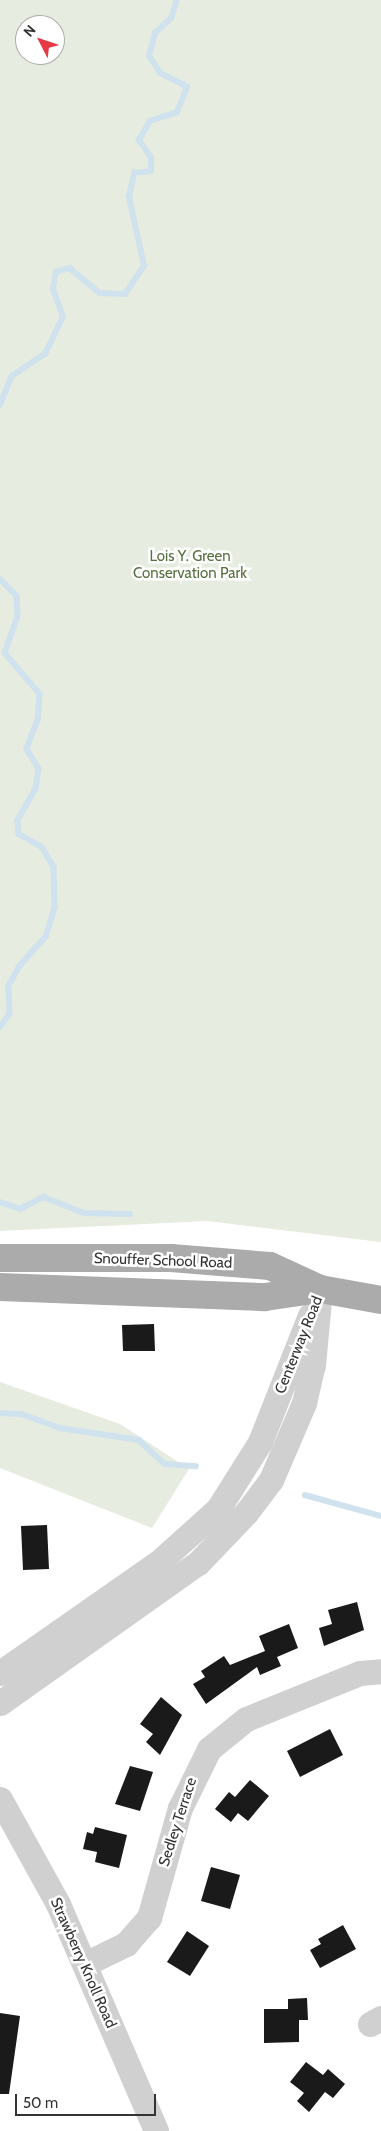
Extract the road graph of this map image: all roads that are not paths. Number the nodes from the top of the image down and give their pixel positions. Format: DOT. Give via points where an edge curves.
graph roads {
  1 [pos="0,1258"];
  2 [pos="0,1287"];
  3 [pos="320,1290"];
  4 [pos="381,1300"];
  5 [pos="381,1671"];
  6 [pos="0,1673"];
  7 [pos="0,1703"];
  8 [pos="0,1799"];
  9 [pos="85,1964"];
  10 [pos="156,2131"];
  1 -- 3 [label="main road, Snouffer School Road" via="170,1258 270,1266"];
  2 -- 3 [label="main road, Snouffer School Road" via="265,1297"];
  3 -- 4 [label="main road, Snouffer School Road"];
  3 -- 6 [label="street, Centerway Road" via="260,1442 218,1508 160,1561"];
  3 -- 7 [label="street, Centerway Road" via="313,1365 304,1403 271,1480 246,1514 198,1563"];
  5 -- 9 [label="street, Sedley Terrace" via="360,1673 246,1718 208,1749 180,1808 149,1918 126,1944"];
  8 -- 9 [label="street, Strawberry Knoll Road" via="58,1904"];
  9 -- 10 [label="street, Strawberry Knoll Road"];
}
